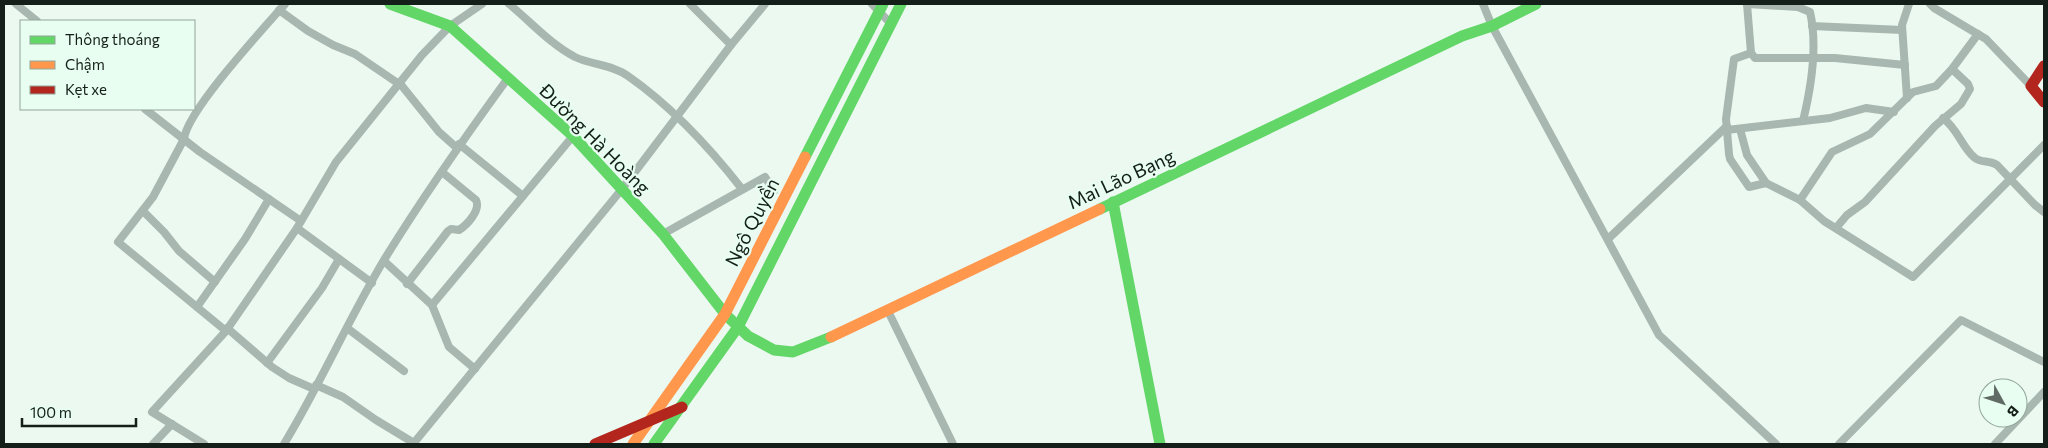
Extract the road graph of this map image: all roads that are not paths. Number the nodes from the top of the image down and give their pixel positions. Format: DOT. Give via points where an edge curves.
graph roads {
  1 [pos="16,4"];
  2 [pos="390,4"];
  3 [pos="482,4"];
  4 [pos="510,4"];
  5 [pos="690,4"];
  6 [pos="765,4"];
  7 [pos="901,4"];
  8 [pos="1484,4"];
  9 [pos="1536,4"];
  10 [pos="1747,4"];
  11 [pos="1909,4"];
  12 [pos="1930,4"];
  13 [pos="282,7"];
  14 [pos="878,7"];
  15 [pos="36,20"];
  16 [pos="891,24"];
  17 [pos="450,26"];
  18 [pos="1492,26"];
  19 [pos="1812,26"];
  20 [pos="1902,30"];
  21 [pos="1978,34"];
  22 [pos="731,45"];
  23 [pos="1751,53"];
  24 [pos="1812,57"];
  25 [pos="1905,65"];
  26 [pos="1952,69"];
  27 [pos="2043,73"];
  28 [pos="508,78"];
  29 [pos="398,84"];
  30 [pos="2031,86"];
  31 [pos="1907,98"];
  32 [pos="2044,102"];
  33 [pos="146,110"];
  34 [pos="1894,112"];
  35 [pos="676,116"];
  36 [pos="1943,118"];
  37 [pos="1803,122"];
  38 [pos="1727,128"];
  39 [pos="1740,129"];
  40 [pos="573,136"];
  41 [pos="184,139"];
  42 [pos="2044,145"];
  43 [pos="458,146"];
  44 [pos="442,172"];
  45 [pos="2012,178"];
  46 [pos="1766,183"];
  47 [pos="622,189"];
  48 [pos="742,189"];
  49 [pos="774,191"];
  50 [pos="523,196"];
  51 [pos="269,199"];
  52 [pos="1800,200"];
  53 [pos="1113,202"];
  54 [pos="143,211"];
  55 [pos="2044,212"];
  56 [pos="299,224"];
  57 [pos="1836,228"];
  58 [pos="663,234"];
  59 [pos="1608,239"];
  60 [pos="339,259"];
  61 [pos="384,261"];
  62 [pos="215,282"];
  63 [pos="372,283"];
  64 [pos="407,284"];
  65 [pos="432,305"];
  66 [pos="197,307"];
  67 [pos="887,309"];
  68 [pos="725,314"];
  69 [pos="738,327"];
  70 [pos="347,328"];
  71 [pos="226,329"];
  72 [pos="2044,362"];
  73 [pos="267,363"];
  74 [pos="475,369"];
  75 [pos="404,371"];
  76 [pos="315,387"];
  77 [pos="2044,392"];
  78 [pos="683,406"];
  79 [pos="652,419"];
  80 [pos="172,424"];
  81 [pos="153,444"];
  82 [pos="204,444"];
  83 [pos="284,444"];
  84 [pos="413,444"];
  85 [pos="595,444"];
  86 [pos="633,444"];
  87 [pos="654,444"];
  88 [pos="952,444"];
  89 [pos="1160,444"];
  90 [pos="1776,444"];
  91 [pos="1840,444"];
  92 [pos="1995,444"];
  1 -- 15 [label="street"];
  2 -- 17 [label="street, Đường Hà Hoàng"];
  3 -- 17 [label="street"];
  4 -- 35 [label="street" via="568,53 628,76"];
  5 -- 22 [label="street"];
  6 -- 22 [label="street"];
  7 -- 16 [label="street, Ngô Quyền"];
  8 -- 18 [label="street"];
  9 -- 18 [label="street, Mai Lão Bạng"];
  10 -- 19 [label="street" via="1803,8 1810,12"];
  10 -- 23 [label="street"];
  11 -- 20 [label="street"];
  12 -- 21 [label="street"];
  13 -- 29 [label="street" via="308,32 368,62"];
  13 -- 41 [label="street" via="208,95 185,129"];
  14 -- 16 [label="street"];
  14 -- 68 [label="street, Ngô Quyền"];
  16 -- 69 [label="street, Ngô Quyền"];
  17 -- 28 [label="street, Đường Hà Hoàng"];
  17 -- 29 [label="street"];
  18 -- 53 [label="street, Mai Lão Bạng" via="1462,36"];
  18 -- 59 [label="street"];
  19 -- 20 [label="street"];
  19 -- 24 [label="street"];
  20 -- 25 [label="street"];
  21 -- 26 [label="street"];
  21 -- 30 [label="street"];
  22 -- 35 [label="street"];
  23 -- 24 [label="street" via="1762,59"];
  23 -- 38 [label="street" via="1734,59"];
  24 -- 25 [label="street"];
  24 -- 37 [label="street"];
  25 -- 31 [label="street"];
  26 -- 31 [label="street" via="1936,86 1914,92"];
  26 -- 36 [label="street" via="1968,84 1970,93"];
  27 -- 30 [label="street"];
  28 -- 40 [label="street, Đường Hà Hoàng"];
  28 -- 43 [label="street"];
  29 -- 43 [label="street" via="416,101 439,132"];
  29 -- 56 [label="street" via="336,162"];
  30 -- 32 [label="street"];
  31 -- 34 [label="street"];
  33 -- 41 [label="street"];
  34 -- 37 [label="street" via="1866,108"];
  34 -- 52 [label="street" via="1870,134 1832,152"];
  35 -- 47 [label="street"];
  35 -- 48 [label="street"];
  36 -- 45 [label="street" via="1976,160 1992,162"];
  36 -- 57 [label="street" via="1865,202"];
  37 -- 39 [label="street"];
  38 -- 39 [label="street"];
  38 -- 46 [label="street" via="1730,159 1744,182 1749,187"];
  38 -- 59 [label="street"];
  39 -- 46 [label="street" via="1747,155"];
  40 -- 47 [label="street, Đường Hà Hoàng"];
  40 -- 50 [label="street"];
  41 -- 51 [label="street"];
  41 -- 54 [label="street"];
  42 -- 45 [label="street"];
  43 -- 44 [label="street"];
  43 -- 50 [label="street"];
  44 -- 61 [label="street"];
  44 -- 64 [label="street" via="476,200 477,208 464,227 448,231"];
  45 -- 55 [label="street"];
  45 -- 57 [label="street" via="1913,277"];
  46 -- 52 [label="street"];
  47 -- 58 [label="street, Đường Hà Hoàng"];
  47 -- 74 [label="street"];
  48 -- 49 [label="street" via="765,177"];
  48 -- 58 [label="street"];
  50 -- 65 [label="street"];
  51 -- 56 [label="street"];
  51 -- 62 [label="street"];
  52 -- 57 [label="street"];
  53 -- 67 [label="street, Mai Lão Bạng"];
  53 -- 89 [label="street"];
  54 -- 62 [label="street" via="179,251"];
  54 -- 66 [label="street" via="118,242"];
  56 -- 60 [label="street"];
  56 -- 71 [label="street"];
  58 -- 68 [label="street, Đường Hà Hoàng"];
  59 -- 90 [label="street" via="1658,335"];
  60 -- 63 [label="street"];
  60 -- 73 [label="street" via="322,288"];
  61 -- 63 [label="street"];
  61 -- 64 [label="street"];
  62 -- 66 [label="street"];
  63 -- 70 [label="street"];
  64 -- 65 [label="street"];
  65 -- 74 [label="street" via="449,347"];
  66 -- 71 [label="street"];
  67 -- 69 [label="street, Mai Lão Bạng" via="793,352 762,345"];
  67 -- 88 [label="street"];
  68 -- 69 [label="street, Mai Lão Bạng"];
  68 -- 79 [label="street, Ngô Quyền"];
  69 -- 78 [label="street, Ngô Quyền"];
  70 -- 75 [label="street"];
  70 -- 76 [label="street"];
  71 -- 73 [label="street"];
  71 -- 80 [label="street" via="152,412"];
  72 -- 91 [label="street" via="1961,320"];
  73 -- 76 [label="street" via="289,378"];
  74 -- 84 [label="street"];
  76 -- 83 [label="street"];
  76 -- 84 [label="street" via="343,397"];
  77 -- 92 [label="street"];
  78 -- 79 [label="street"];
  78 -- 87 [label="street, Ngô Quyền"];
  79 -- 85 [label="street"];
  79 -- 86 [label="street, Ngô Quyền"];
  80 -- 81 [label="street"];
  80 -- 82 [label="street"];
}
